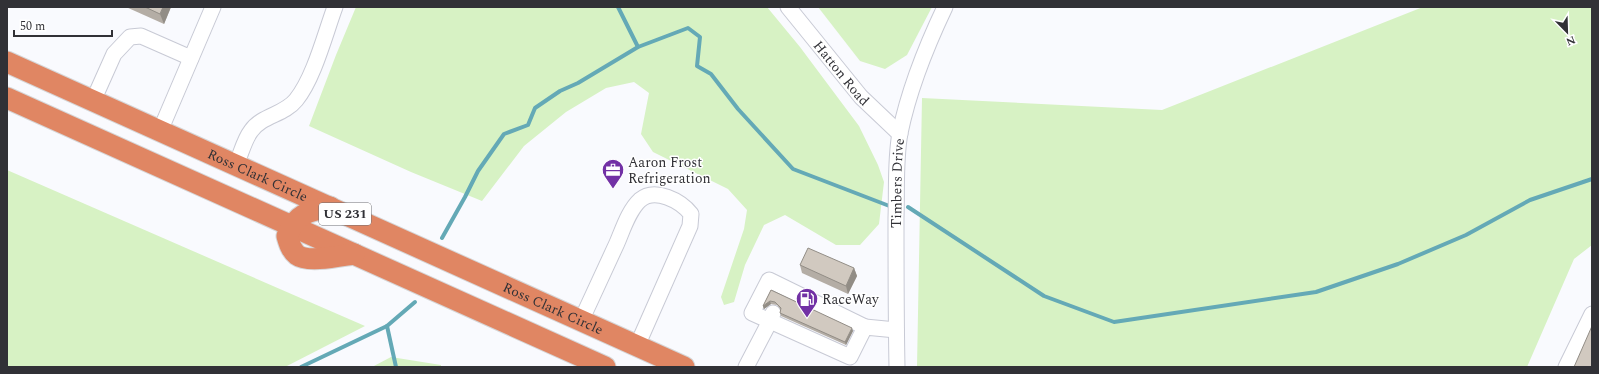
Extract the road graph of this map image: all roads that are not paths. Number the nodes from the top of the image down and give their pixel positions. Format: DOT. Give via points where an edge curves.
graph roads {
  1 [pos="213,7"];
  2 [pos="335,7"];
  3 [pos="788,7"];
  4 [pos="945,7"];
  5 [pos="191,58"];
  6 [pos="7,62"];
  7 [pos="7,98"];
  8 [pos="93,101"];
  9 [pos="160,130"];
  10 [pos="81,131"];
  11 [pos="900,134"];
  12 [pos="236,165"];
  13 [pos="330,207"];
  14 [pos="291,226"];
  15 [pos="1592,314"];
  16 [pos="772,317"];
  17 [pos="581,321"];
  18 [pos="865,327"];
  19 [pos="896,330"];
  20 [pos="637,346"];
  21 [pos="605,367"];
  22 [pos="684,367"];
  23 [pos="746,367"];
  24 [pos="897,367"];
  25 [pos="1566,367"];
  1 -- 5 [label="street"];
  2 -- 12 [label="street" via="306,86 287,109 266,119 251,131"];
  3 -- 11 [label="street, Hatton Road" via="861,97"];
  4 -- 11 [label="street, Timbers Drive" via="916,77"];
  5 -- 8 [label="street" via="141,36 130,37 114,54"];
  5 -- 9 [label="street"];
  6 -- 8 [label="highway, Ross Clark Circle / US 231"];
  7 -- 10 [label="highway, US 231"];
  8 -- 9 [label="highway, Ross Clark Circle / US 231"];
  8 -- 10 [label="highway"];
  9 -- 12 [label="highway, Ross Clark Circle / US 231"];
  10 -- 14 [label="highway, US 231"];
  11 -- 19 [label="street, Timbers Drive" via="897,174"];
  12 -- 13 [label="highway, Ross Clark Circle / US 231"];
  13 -- 14 [label="highway" via="312,210 300,216"];
  13 -- 17 [label="highway, Ross Clark Circle / US 231"];
  14 -- 21 [label="highway, US 231"];
  15 -- 25 [label="street"];
  16 -- 18 [label="street" via="850,357"];
  16 -- 18 [label="street" via="752,313 769,280 784,293 844,321"];
  16 -- 23 [label="street"];
  17 -- 20 [label="highway, Ross Clark Circle / US 231"];
  17 -- 20 [label="street" via="621,233 640,200 658,194 677,202 686,207 691,214 690,226"];
  18 -- 19 [label="street"];
  19 -- 24 [label="street, Timbers Drive"];
  20 -- 22 [label="highway, Ross Clark Circle / US 231"];
}
